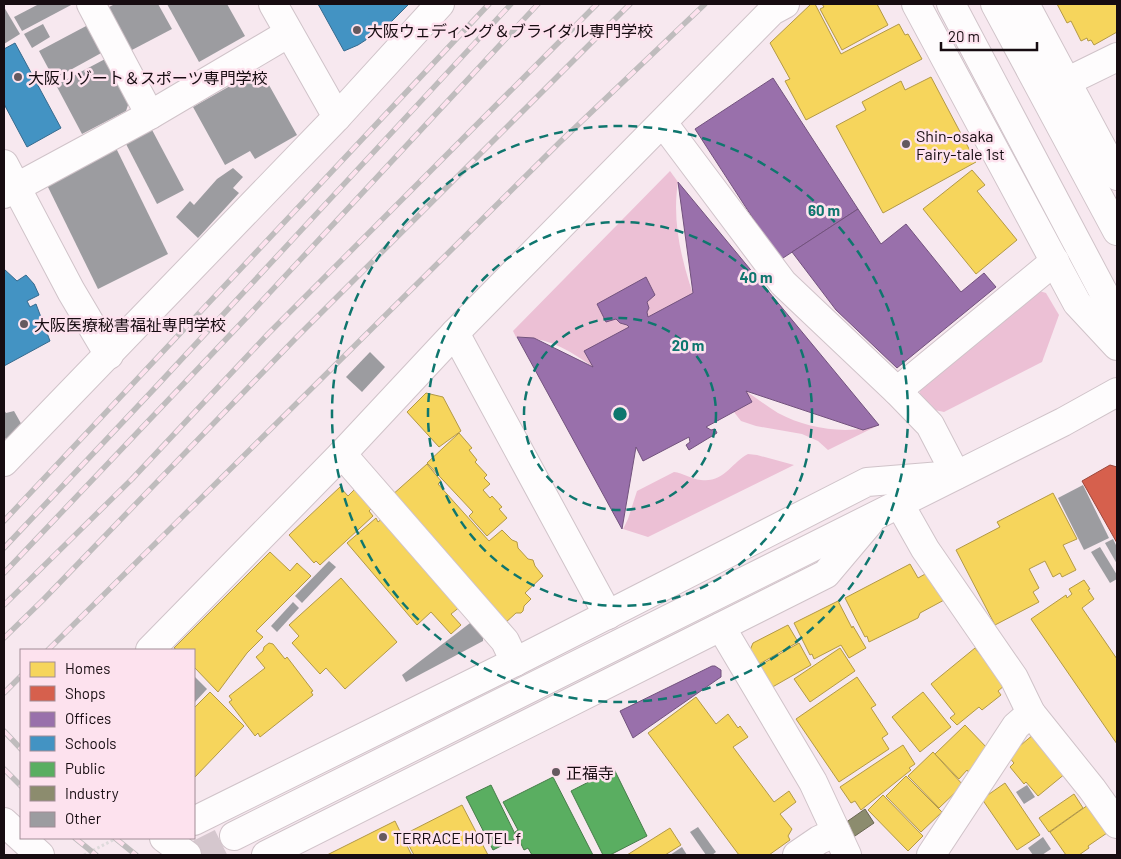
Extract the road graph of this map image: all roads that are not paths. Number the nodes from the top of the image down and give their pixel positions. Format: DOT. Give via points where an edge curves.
graph roads {
  1 [pos="91,4"];
  2 [pos="273,4"];
  3 [pos="440,4"];
  4 [pos="785,4"];
  5 [pos="916,4"];
  6 [pos="951,4"];
  7 [pos="995,4"];
  8 [pos="1025,4"];
  9 [pos="289,33"];
  10 [pos="1117,57"];
  11 [pos="1066,82"];
  12 [pos="150,115"];
  13 [pos="337,117"];
  14 [pos="663,123"];
  15 [pos="1117,176"];
  16 [pos="8,181"];
  17 [pos="1117,231"];
  18 [pos="1055,261"];
  19 [pos="1117,318"];
  20 [pos="455,333"];
  21 [pos="1117,346"];
  22 [pos="109,355"];
  23 [pos="897,391"];
  24 [pos="1117,392"];
  25 [pos="342,454"];
  26 [pos="4,462"];
  27 [pos="956,475"];
  28 [pos="888,509"];
  29 [pos="608,615"];
  30 [pos="721,628"];
  31 [pos="151,649"];
  32 [pos="515,662"];
  33 [pos="1031,713"];
  34 [pos="195,821"];
  35 [pos="4,822"];
  36 [pos="1117,824"];
  37 [pos="234,836"];
  38 [pos="20,837"];
  39 [pos="23,839"];
  40 [pos="165,839"];
  41 [pos="842,843"];
  42 [pos="40,855"];
  43 [pos="187,855"];
  44 [pos="266,855"];
  45 [pos="797,855"];
  46 [pos="931,855"];
  1 -- 12 [label="street"];
  2 -- 9 [label="street"];
  3 -- 13 [label="street"];
  4 -- 14 [label="street" via="772,11"];
  5 -- 18 [label="street"];
  6 -- 19 [label="street"];
  7 -- 17 [label="street"];
  8 -- 11 [label="street"];
  9 -- 12 [label="street"];
  9 -- 13 [label="street"];
  10 -- 11 [label="street"];
  11 -- 15 [label="street"];
  12 -- 16 [label="street"];
  13 -- 22 [label="street"];
  14 -- 20 [label="street"];
  14 -- 23 [label="street" via="783,283"];
  16 -- 22 [label="street"];
  18 -- 21 [label="street" via="1077,303"];
  18 -- 23 [label="street"];
  20 -- 25 [label="street"];
  20 -- 29 [label="street"];
  22 -- 26 [label="street"];
  23 -- 27 [label="street" via="930,425"];
  24 -- 27 [label="street"];
  25 -- 31 [label="street"];
  25 -- 32 [label="street" via="505,641"];
  27 -- 28 [label="street"];
  27 -- 29 [label="street" via="867,482"];
  28 -- 30 [label="street" via="826,574"];
  28 -- 33 [label="street" via="925,549 1014,678"];
  28 -- 37 [label="street"];
  29 -- 32 [label="street"];
  30 -- 41 [label="street" via="813,782"];
  30 -- 44 [label="street"];
  32 -- 34 [label="street"];
  33 -- 36 [label="street"];
  33 -- 46 [label="street" via="1016,726"];
  35 -- 38 [label="street"];
  39 -- 42 [label="street"];
  40 -- 43 [label="street"];
  41 -- 45 [label="street" via="819,840"];
}
